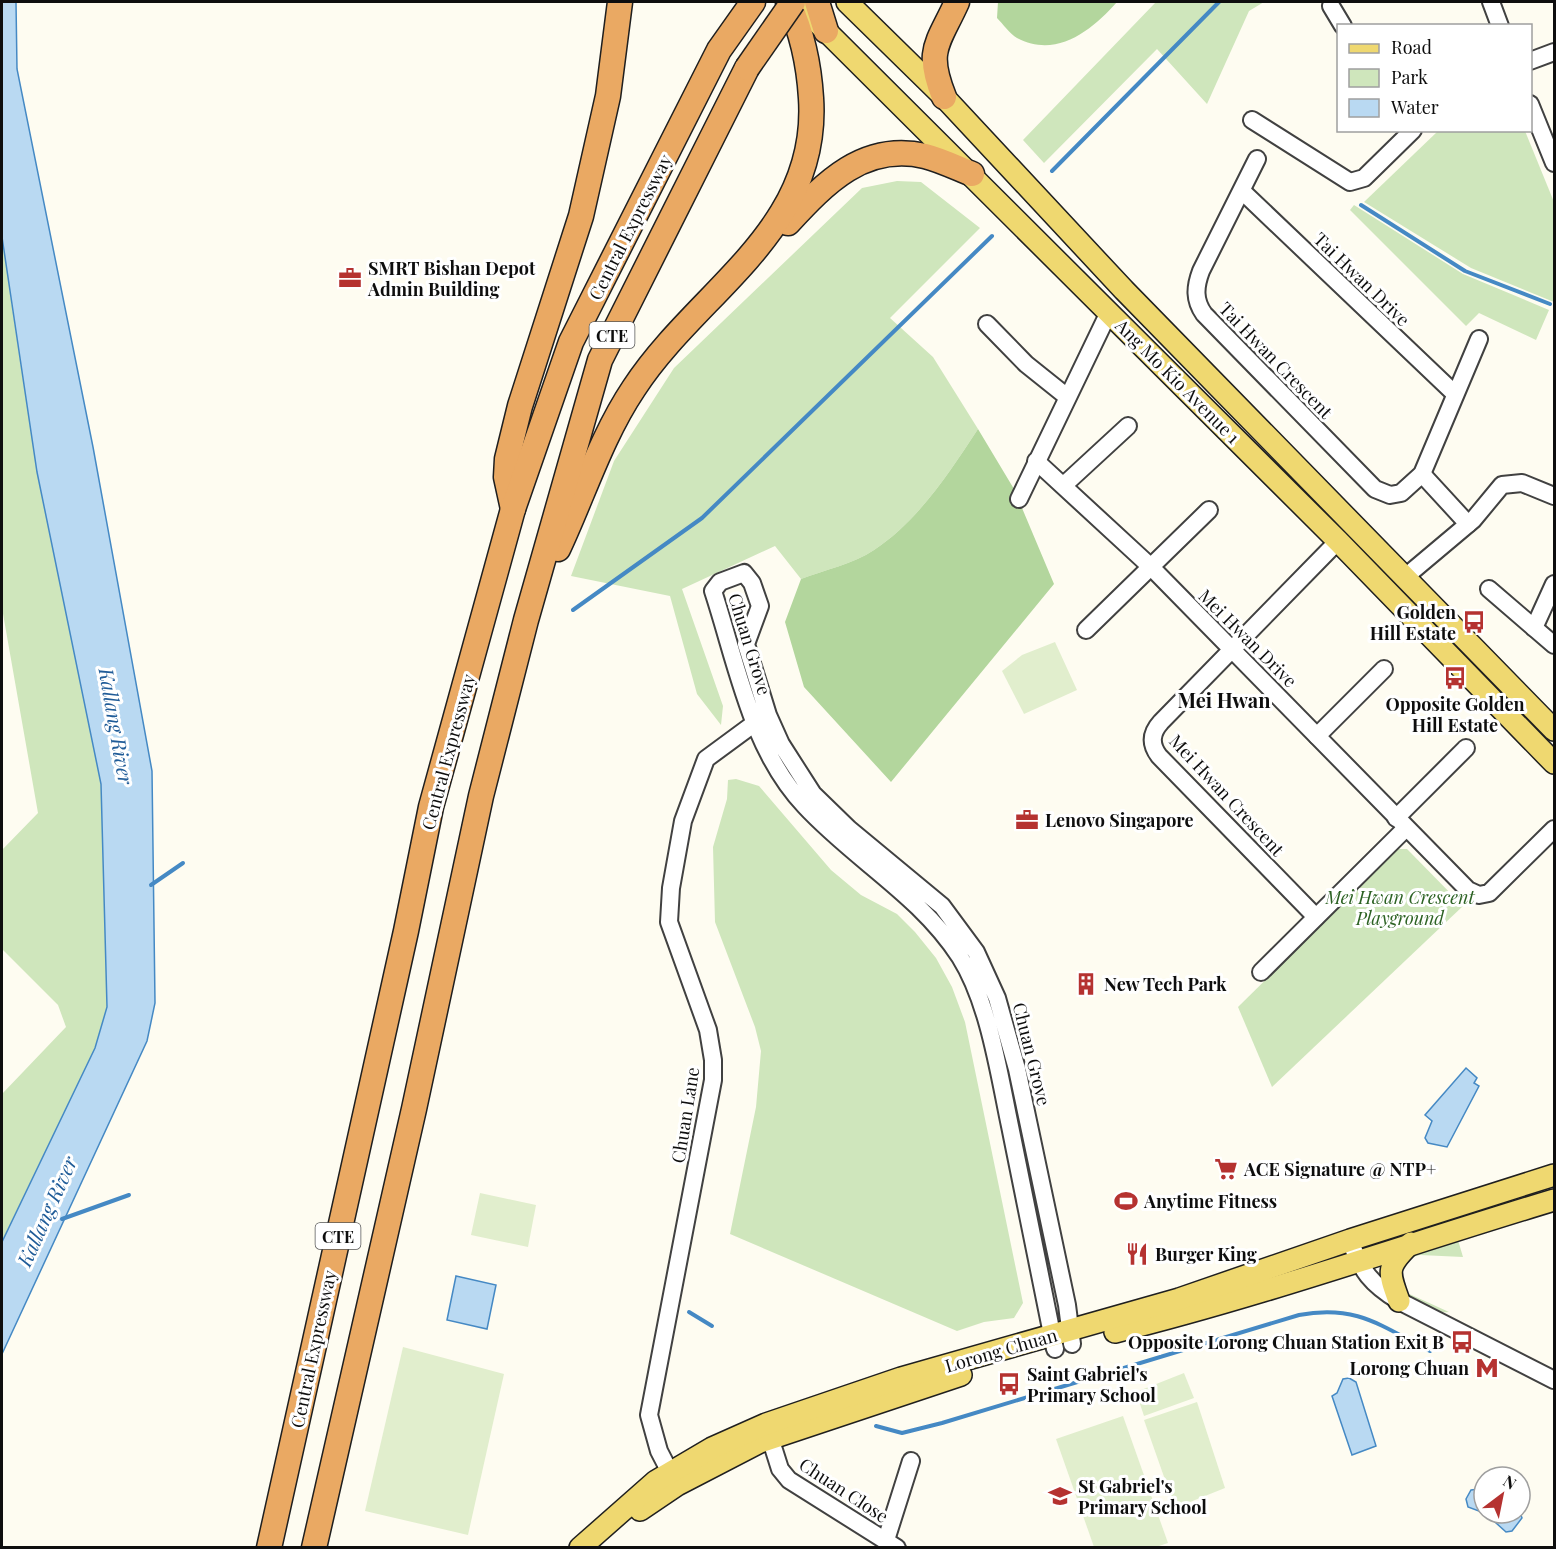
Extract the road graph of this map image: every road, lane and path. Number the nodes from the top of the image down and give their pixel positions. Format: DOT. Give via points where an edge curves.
graph roads {
  1 [pos="620,2"];
  2 [pos="638,2"];
  3 [pos="753,2"];
  4 [pos="793,2"];
  5 [pos="817,2"];
  6 [pos="847,2"];
  7 [pos="957,2"];
  8 [pos="1491,2"];
  9 [pos="1331,6"];
  10 [pos="1342,24"];
  11 [pos="1499,24"];
  12 [pos="826,31"];
  13 [pos="615,51"];
  14 [pos="1554,52"];
  15 [pos="1532,60"];
  16 [pos="944,97"];
  17 [pos="1532,109"];
  18 [pos="1252,120"];
  19 [pos="1411,132"];
  20 [pos="1257,159"];
  21 [pos="1554,163"];
  22 [pos="972,174"];
  23 [pos="1242,191"];
  24 [pos="740,268"];
  25 [pos="1109,312"];
  26 [pos="987,324"];
  27 [pos="1479,339"];
  28 [pos="1455,394"];
  29 [pos="1066,396"];
  30 [pos="1128,426"];
  31 [pos="1036,461"];
  32 [pos="1422,474"];
  33 [pos="1064,485"];
  34 [pos="1554,496"];
  35 [pos="1019,499"];
  36 [pos="513,509"];
  37 [pos="1209,510"];
  38 [pos="1468,524"];
  39 [pos="1338,541"];
  40 [pos="1151,567"];
  41 [pos="1404,578"];
  42 [pos="1554,584"];
  43 [pos="1489,589"];
  44 [pos="526,620"];
  45 [pos="1534,628"];
  46 [pos="1086,630"];
  47 [pos="1554,645"];
  48 [pos="1232,650"];
  49 [pos="1384,669"];
  50 [pos="761,718"];
  51 [pos="1554,729"];
  52 [pos="1317,736"];
  53 [pos="1466,748"];
  54 [pos="1554,763"];
  55 [pos="1401,823"];
  56 [pos="1554,829"];
  57 [pos="1316,917"];
  58 [pos="1261,972"];
  59 [pos="1554,1175"];
  60 [pos="1508,1190"];
  61 [pos="1554,1200"];
  62 [pos="1515,1212"];
  63 [pos="1350,1240"];
  64 [pos="1412,1243"];
  65 [pos="1358,1261"];
  66 [pos="1399,1301"];
  67 [pos="1062,1340"];
  68 [pos="1554,1380"];
  69 [pos="769,1431"];
  70 [pos="910,1461"];
  71 [pos="673,1478"];
  72 [pos="892,1544"];
  73 [pos="269,1548"];
  74 [pos="314,1548"];
  75 [pos="580,1548"];
  76 [pos="596,1548"];
  1 -- 13 [label="highway"];
  2 -- 13 [label="highway"];
  3 -- 36 [label="highway, Central Expressway / CTE" via="719,50 571,342"];
  4 -- 12 [label="main road, Ang Mo Kio Avenue 1"];
  4 -- 24 [label="highway" via="811,86 812,141 791,201"];
  4 -- 44 [label="highway, Central Expressway / CTE, bridge" via="747,68 600,360"];
  5 -- 12 [label="highway"];
  6 -- 16 [label="main road, Ang Mo Kio Avenue 1"];
  7 -- 16 [label="highway" via="933,58 934,73"];
  8 -- 11 [label="street"];
  9 -- 10 [label="street"];
  12 -- 22 [label="main road, Ang Mo Kio Avenue 1"];
  13 -- 36 [label="highway" via="581,216 510,446 506,477"];
  14 -- 15 [label="street"];
  16 -- 41 [label="main road, Ang Mo Kio Avenue 1" via="1124,290"];
  17 -- 21 [label="street"];
  18 -- 19 [label="street" via="1350,182 1364,178"];
  20 -- 23 [label="street, Tai Hwan Crescent"];
  22 -- 24 [label="highway" via="927,156 904,152 872,157 849,166 824,184 777,236"];
  22 -- 25 [label="main road, Ang Mo Kio Avenue 1"];
  23 -- 28 [label="street, Tai Hwan Drive"];
  23 -- 32 [label="street, Tai Hwan Crescent" via="1198,278 1196,296 1201,309 1375,489 1390,495 1401,492"];
  24 -- 44 [label="highway" via="633,388 603,445"];
  25 -- 29 [label="street"];
  25 -- 39 [label="main road, Ang Mo Kio Avenue 1"];
  26 -- 29 [label="street" via="1026,364"];
  27 -- 28 [label="street, Tai Hwan Crescent"];
  28 -- 32 [label="street, Tai Hwan Crescent"];
  29 -- 31 [label="street"];
  30 -- 33 [label="street"];
  31 -- 33 [label="street, Mei Hwan Drive"];
  31 -- 35 [label="street"];
  32 -- 38 [label="street"];
  33 -- 40 [label="street, Mei Hwan Drive"];
  34 -- 38 [label="street" via="1522,483 1507,483 1499,487"];
  36 -- 73 [label="highway, Central Expressway / CTE" via="431,807"];
  37 -- 40 [label="street"];
  38 -- 41 [label="street"];
  39 -- 48 [label="street, Mei Hwan Crescent"];
  39 -- 54 [label="main road, Ang Mo Kio Avenue 1"];
  40 -- 46 [label="street"];
  40 -- 48 [label="street, Mei Hwan Drive"];
  41 -- 51 [label="main road, Ang Mo Kio Avenue 1"];
  42 -- 45 [label="street"];
  43 -- 45 [label="street"];
  44 -- 74 [label="highway, Central Expressway / CTE" via="481,796"];
  45 -- 47 [label="street"];
  48 -- 52 [label="street, Mei Hwan Drive"];
  48 -- 57 [label="street, Mei Hwan Crescent" via="1158,726 1153,746"];
  49 -- 52 [label="street"];
  50 -- 50 [label="street, Chuan Grove" via="713,591 720,582 744,573 760,606 746,644"];
  50 -- 67 [label="street, Chuan Grove" via="789,786 803,805 929,916 961,959 980,1001"];
  50 -- 71 [label="street, Chuan Lane" via="706,759 683,821 670,888 669,922 708,1030 713,1060 713,1080 649,1415 659,1451"];
  52 -- 55 [label="street, Mei Hwan Drive"];
  53 -- 55 [label="street"];
  55 -- 56 [label="street, Mei Hwan Drive" via="1463,887 1482,896 1494,890"];
  55 -- 57 [label="street"];
  57 -- 58 [label="street"];
  59 -- 60 [label="main road, Lorong Chuan"];
  60 -- 62 [label="main road" via="1508,1203"];
  60 -- 63 [label="main road, Lorong Chuan"];
  61 -- 62 [label="main road, Lorong Chuan"];
  62 -- 64 [label="main road, Lorong Chuan"];
  63 -- 65 [label="street"];
  63 -- 67 [label="main road, Lorong Chuan"];
  64 -- 65 [label="main road, Lorong Chuan"];
  64 -- 66 [label="main road" via="1390,1267"];
  65 -- 66 [label="street" via="1376,1287"];
  65 -- 67 [label="main road, Lorong Chuan" via="1214,1306"];
  66 -- 68 [label="street"];
  67 -- 69 [label="main road, Lorong Chuan" via="973,1371"];
  69 -- 71 [label="main road, Lorong Chuan"];
  69 -- 72 [label="street, Chuan Close" via="780,1469 789,1480"];
  70 -- 72 [label="street, Chuan Close"];
  71 -- 75 [label="main road, Lorong Chuan" via="622,1508"];
  71 -- 76 [label="main road, Lorong Chuan"];
}
